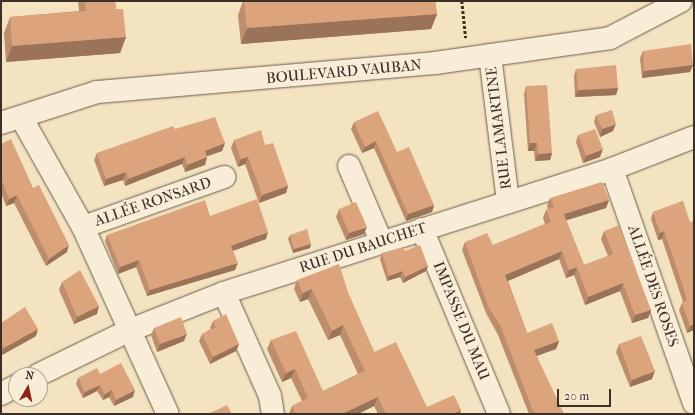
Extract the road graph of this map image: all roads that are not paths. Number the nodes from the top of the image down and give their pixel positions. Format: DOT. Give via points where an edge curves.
graph roads {
  1 [pos="681,1"];
  2 [pos="490,55"];
  3 [pos="21,117"];
  4 [pos="1,123"];
  5 [pos="694,137"];
  6 [pos="349,166"];
  7 [pos="612,169"];
  8 [pos="224,177"];
  9 [pos="508,202"];
  10 [pos="83,227"];
  11 [pos="422,229"];
  12 [pos="381,241"];
  13 [pos="224,293"];
  14 [pos="128,331"];
  15 [pos="48,370"];
  16 [pos="694,402"];
  17 [pos="168,414"];
  18 [pos="273,414"];
  19 [pos="499,414"];
  1 -- 2 [label="street, BOULEVARD VAUBAN" via="610,38"];
  2 -- 3 [label="street, BOULEVARD VAUBAN" via="97,92"];
  2 -- 9 [label="street, RUE LAMARTINE"];
  3 -- 4 [label="street, BOULEVARD VAUBAN"];
  3 -- 10 [label="street"];
  5 -- 7 [label="street, RUE DU BAUCHET"];
  6 -- 12 [label="street"];
  7 -- 9 [label="street, RUE DU BAUCHET"];
  7 -- 16 [label="street, ALLÉE DES ROSES"];
  8 -- 10 [label="street, ALLÉE RONSARD"];
  9 -- 11 [label="street, RUE DU BAUCHET"];
  10 -- 14 [label="street"];
  11 -- 12 [label="street, RUE DU BAUCHET"];
  11 -- 19 [label="street, IMPASSE DU MAU"];
  12 -- 13 [label="street, RUE DU BAUCHET"];
  13 -- 14 [label="street, RUE DU BAUCHET"];
  13 -- 18 [label="street" via="270,396"];
  14 -- 15 [label="street, RUE DU BAUCHET"];
  14 -- 17 [label="street"];
}
